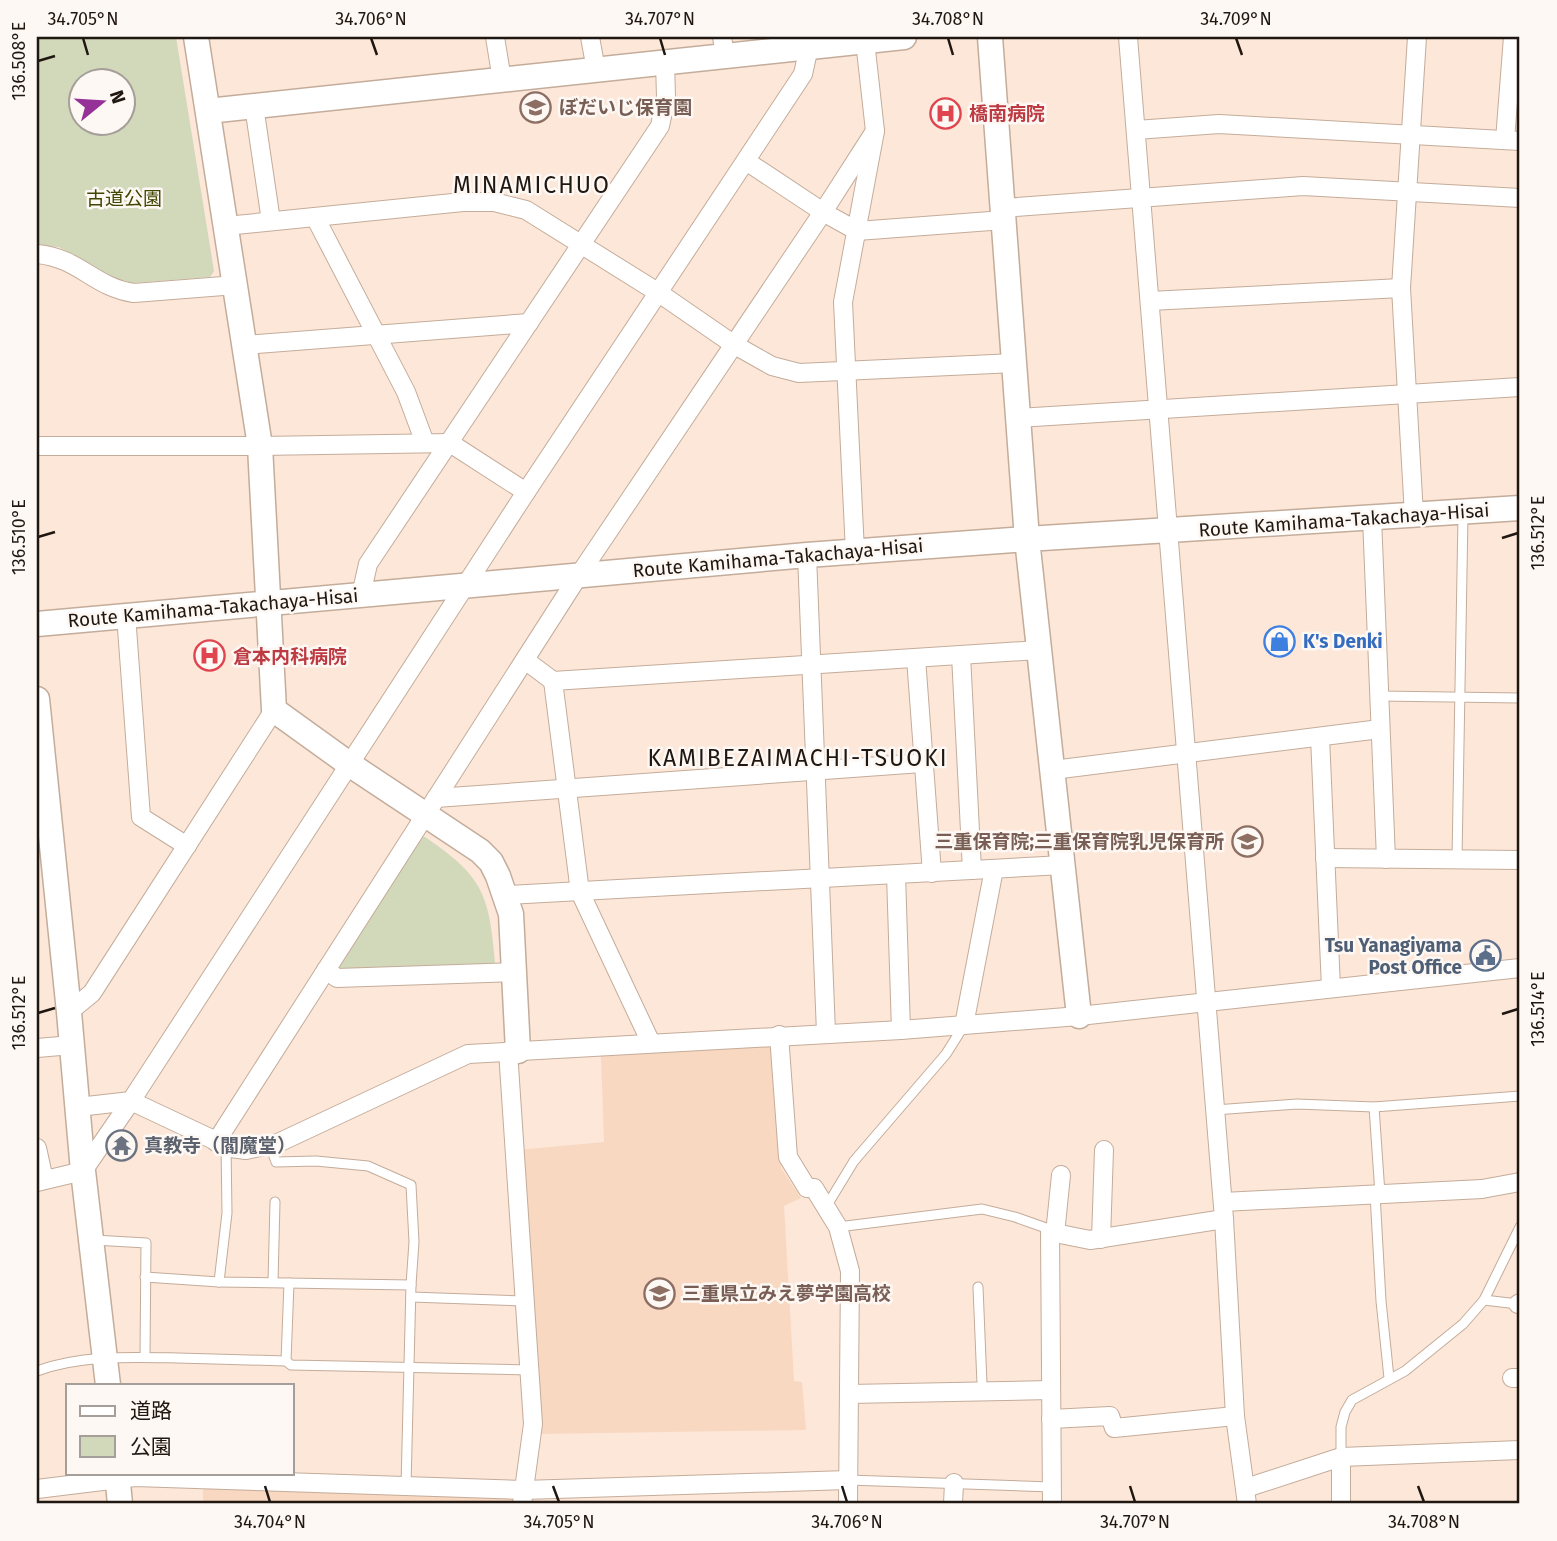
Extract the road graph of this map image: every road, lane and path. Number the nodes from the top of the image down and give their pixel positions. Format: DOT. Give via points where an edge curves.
graph roads {
  1 [pos="196,37"];
  2 [pos="495,37"];
  3 [pos="590,37"];
  4 [pos="904,37"];
  5 [pos="990,37"];
  6 [pos="1128,37"];
  7 [pos="1418,37"];
  8 [pos="1513,37"];
  9 [pos="866,41"];
  10 [pos="824,43"];
  11 [pos="723,46"];
  12 [pos="665,62"];
  13 [pos="596,70"];
  14 [pos="502,80"];
  15 [pos="254,106"];
  16 [pos="208,111"];
  17 [pos="1136,130"];
  18 [pos="875,131"];
  19 [pos="1411,135"];
  20 [pos="1513,141"];
  21 [pos="746,161"];
  22 [pos="1408,192"];
  23 [pos="1140,198"];
  24 [pos="1520,198"];
  25 [pos="823,212"];
  26 [pos="1004,214"];
  27 [pos="315,217"];
  28 [pos="271,221"];
  29 [pos="226,226"];
  30 [pos="857,232"];
  31 [pos="580,243"];
  32 [pos="37,254"];
  33 [pos="236,285"];
  34 [pos="1401,288"];
  35 [pos="659,293"];
  36 [pos="1150,301"];
  37 [pos="528,323"];
  38 [pos="376,335"];
  39 [pos="733,344"];
  40 [pos="245,345"];
  41 [pos="1015,363"];
  42 [pos="846,372"];
  43 [pos="1520,387"];
  44 [pos="1407,393"];
  45 [pos="1159,408"];
  46 [pos="1018,418"];
  47 [pos="425,443"];
  48 [pos="450,443"];
  49 [pos="37,446"];
  50 [pos="260,446"];
  51 [pos="526,492"];
  52 [pos="1520,508"];
  53 [pos="1463,512"];
  54 [pos="1414,515"];
  55 [pos="1372,518"];
  56 [pos="1168,531"];
  57 [pos="1027,539"];
  58 [pos="855,552"];
  59 [pos="807,555"];
  60 [pos="579,575"];
  61 [pos="466,586"];
  62 [pos="361,595"];
  63 [pos="267,602"];
  64 [pos="126,615"];
  65 [pos="37,624"];
  66 [pos="1039,650"];
  67 [pos="961,655"];
  68 [pos="916,658"];
  69 [pos="525,660"];
  70 [pos="811,664"];
  71 [pos="553,681"];
  72 [pos="1379,696"];
  73 [pos="1460,697"];
  74 [pos="1520,698"];
  75 [pos="37,699"];
  76 [pos="274,710"];
  77 [pos="1380,729"];
  78 [pos="1321,737"];
  79 [pos="1186,755"];
  80 [pos="922,763"];
  81 [pos="349,764"];
  82 [pos="1053,770"];
  83 [pos="816,771"];
  84 [pos="566,790"];
  85 [pos="431,807"];
  86 [pos="187,846"];
  87 [pos="1325,858"];
  88 [pos="1386,859"];
  89 [pos="1457,859"];
  90 [pos="1520,860"];
  91 [pos="1062,865"];
  92 [pos="994,869"];
  93 [pos="972,870"];
  94 [pos="932,873"];
  95 [pos="896,875"];
  96 [pos="820,880"];
  97 [pos="580,892"];
  98 [pos="506,895"];
  99 [pos="1520,968"];
  100 [pos="326,970"];
  101 [pos="515,972"];
  102 [pos="1331,988"];
  103 [pos="1207,1002"];
  104 [pos="69,1012"];
  105 [pos="1079,1016"];
  106 [pos="964,1025"];
  107 [pos="901,1030"];
  108 [pos="826,1033"];
  109 [pos="779,1035"];
  110 [pos="651,1043"];
  111 [pos="72,1045"];
  112 [pos="37,1048"];
  113 [pos="513,1051"];
  114 [pos="1520,1096"];
  115 [pos="131,1101"];
  116 [pos="78,1107"];
  117 [pos="1374,1107"];
  118 [pos="1215,1110"];
  119 [pos="221,1144"];
  120 [pos="270,1145"];
  121 [pos="37,1148"];
  122 [pos="1104,1150"];
  123 [pos="83,1171"];
  124 [pos="1061,1175"];
  125 [pos="41,1181"];
  126 [pos="1520,1182"];
  127 [pos="1378,1194"];
  128 [pos="275,1202"];
  129 [pos="826,1207"];
  130 [pos="1223,1210"];
  131 [pos="838,1227"];
  132 [pos="1520,1227"];
  133 [pos="1052,1233"];
  134 [pos="1101,1239"];
  135 [pos="91,1240"];
  136 [pos="145,1276"];
  137 [pos="219,1282"];
  138 [pos="273,1282"];
  139 [pos="289,1283"];
  140 [pos="411,1285"];
  141 [pos="978,1287"];
  142 [pos="411,1297"];
  143 [pos="1484,1300"];
  144 [pos="524,1301"];
  145 [pos="1519,1303"];
  146 [pos="145,1357"];
  147 [pos="105,1358"];
  148 [pos="286,1361"];
  149 [pos="409,1367"];
  150 [pos="529,1370"];
  151 [pos="37,1371"];
  152 [pos="1390,1378"];
  153 [pos="108,1384"];
  154 [pos="1051,1390"];
  155 [pos="979,1391"];
  156 [pos="849,1394"];
  157 [pos="1236,1416"];
  158 [pos="1051,1419"];
  159 [pos="1520,1450"];
  160 [pos="1341,1457"];
  161 [pos="117,1475"];
  162 [pos="848,1480"];
  163 [pos="954,1483"];
  164 [pos="406,1486"];
  165 [pos="37,1489"];
  166 [pos="1051,1495"];
  167 [pos="1246,1496"];
  168 [pos="523,1497"];
  169 [pos="120,1504"];
  170 [pos="848,1504"];
  171 [pos="953,1504"];
  172 [pos="1341,1504"];
  1 -- 16 [label="street"];
  2 -- 14 [label="street"];
  3 -- 13 [label="street"];
  4 -- 9 [label="street"];
  5 -- 26 [label="street"];
  6 -- 17 [label="street"];
  7 -- 19 [label="street"];
  8 -- 20 [label="street"];
  9 -- 10 [label="street"];
  9 -- 18 [label="street"];
  10 -- 11 [label="street"];
  10 -- 21 [label="street"];
  11 -- 12 [label="street"];
  12 -- 13 [label="street"];
  12 -- 31 [label="street" via="665,112 660,126"];
  13 -- 14 [label="street"];
  14 -- 15 [label="street"];
  15 -- 16 [label="street"];
  15 -- 28 [label="street"];
  16 -- 29 [label="street"];
  17 -- 19 [label="street" via="1219,124"];
  17 -- 23 [label="street"];
  18 -- 25 [label="street"];
  18 -- 30 [label="street"];
  19 -- 20 [label="street"];
  19 -- 22 [label="street"];
  21 -- 25 [label="street"];
  21 -- 35 [label="street"];
  22 -- 23 [label="street" via="1303,186"];
  22 -- 24 [label="street"];
  22 -- 34 [label="street"];
  23 -- 26 [label="street"];
  23 -- 36 [label="street"];
  25 -- 30 [label="street"];
  25 -- 39 [label="street"];
  26 -- 30 [label="street"];
  26 -- 41 [label="street"];
  27 -- 28 [label="street"];
  27 -- 31 [label="street" via="494,202 526,211"];
  27 -- 38 [label="street"];
  28 -- 29 [label="street"];
  29 -- 33 [label="street"];
  30 -- 42 [label="street" via="843,302"];
  31 -- 35 [label="street"];
  31 -- 37 [label="street"];
  32 -- 33 [label="street" via="60,257 99,282 134,293"];
  33 -- 40 [label="street"];
  34 -- 36 [label="street"];
  34 -- 44 [label="street"];
  35 -- 39 [label="street"];
  35 -- 51 [label="street"];
  36 -- 45 [label="street"];
  37 -- 38 [label="street"];
  37 -- 48 [label="street"];
  38 -- 40 [label="street"];
  38 -- 47 [label="street" via="406,392"];
  39 -- 42 [label="street" via="790,372"];
  39 -- 60 [label="street"];
  40 -- 50 [label="street"];
  41 -- 42 [label="street"];
  41 -- 46 [label="street"];
  42 -- 58 [label="street"];
  43 -- 44 [label="street"];
  44 -- 45 [label="street"];
  44 -- 54 [label="street"];
  45 -- 46 [label="street"];
  45 -- 56 [label="street"];
  46 -- 57 [label="street"];
  47 -- 48 [label="street"];
  47 -- 50 [label="street"];
  48 -- 51 [label="street"];
  48 -- 62 [label="street" via="368,564"];
  49 -- 50 [label="street"];
  50 -- 63 [label="street"];
  51 -- 61 [label="street"];
  52 -- 53 [label="street, Route Kamihama-Takachaya-Hisai"];
  53 -- 54 [label="street, Route Kamihama-Takachaya-Hisai"];
  53 -- 73 [label="lane"];
  54 -- 55 [label="street, Route Kamihama-Takachaya-Hisai"];
  55 -- 56 [label="street, Route Kamihama-Takachaya-Hisai"];
  55 -- 72 [label="street"];
  56 -- 57 [label="street, Route Kamihama-Takachaya-Hisai"];
  56 -- 79 [label="street"];
  57 -- 58 [label="street, Route Kamihama-Takachaya-Hisai"];
  57 -- 66 [label="street"];
  58 -- 59 [label="street, Route Kamihama-Takachaya-Hisai"];
  59 -- 60 [label="street, Route Kamihama-Takachaya-Hisai"];
  59 -- 70 [label="street"];
  60 -- 61 [label="street, Route Kamihama-Takachaya-Hisai"];
  60 -- 69 [label="street"];
  61 -- 62 [label="street, Route Kamihama-Takachaya-Hisai"];
  61 -- 81 [label="street"];
  62 -- 63 [label="street, Route Kamihama-Takachaya-Hisai"];
  63 -- 64 [label="street, Route Kamihama-Takachaya-Hisai"];
  63 -- 76 [label="street"];
  64 -- 65 [label="street, Route Kamihama-Takachaya-Hisai"];
  64 -- 86 [label="street" via="141,817"];
  66 -- 67 [label="street"];
  66 -- 82 [label="street"];
  67 -- 68 [label="street"];
  67 -- 93 [label="street"];
  68 -- 70 [label="street"];
  68 -- 80 [label="street"];
  69 -- 71 [label="street"];
  69 -- 85 [label="street"];
  70 -- 71 [label="street"];
  70 -- 83 [label="street"];
  71 -- 84 [label="street"];
  72 -- 73 [label="lane"];
  72 -- 77 [label="street"];
  73 -- 74 [label="lane"];
  73 -- 89 [label="lane"];
  75 -- 104 [label="street"];
  76 -- 81 [label="street"];
  76 -- 86 [label="street"];
  77 -- 78 [label="street"];
  77 -- 88 [label="street"];
  78 -- 79 [label="street"];
  78 -- 87 [label="street"];
  79 -- 82 [label="street"];
  79 -- 103 [label="street"];
  80 -- 83 [label="street"];
  80 -- 94 [label="street"];
  81 -- 85 [label="street"];
  81 -- 115 [label="street"];
  82 -- 91 [label="street"];
  83 -- 84 [label="street"];
  83 -- 96 [label="street"];
  84 -- 85 [label="street"];
  84 -- 97 [label="street"];
  85 -- 98 [label="street" via="491,862"];
  85 -- 100 [label="street"];
  86 -- 104 [label="street" via="92,993"];
  87 -- 88 [label="street"];
  87 -- 102 [label="street"];
  88 -- 89 [label="street"];
  89 -- 90 [label="street"];
  91 -- 92 [label="street"];
  91 -- 105 [label="street"];
  92 -- 93 [label="street"];
  92 -- 106 [label="street"];
  93 -- 94 [label="street"];
  94 -- 95 [label="street"];
  95 -- 96 [label="street"];
  95 -- 107 [label="street"];
  96 -- 97 [label="street"];
  96 -- 108 [label="street"];
  97 -- 98 [label="street"];
  97 -- 110 [label="street"];
  98 -- 101 [label="street"];
  99 -- 102 [label="street"];
  100 -- 101 [label="street" via="337,978"];
  100 -- 119 [label="street"];
  101 -- 113 [label="street"];
  102 -- 103 [label="street"];
  103 -- 105 [label="street"];
  103 -- 118 [label="street"];
  104 -- 111 [label="street"];
  105 -- 106 [label="street"];
  106 -- 107 [label="street"];
  106 -- 129 [label="lane" via="946,1054 854,1161"];
  107 -- 108 [label="street"];
  108 -- 109 [label="street"];
  109 -- 110 [label="street"];
  109 -- 129 [label="street" via="788,1157 807,1188 814,1188"];
  110 -- 113 [label="street"];
  111 -- 112 [label="street"];
  111 -- 116 [label="street"];
  113 -- 120 [label="street" via="450,1060"];
  113 -- 144 [label="street"];
  114 -- 117 [label="lane"];
  115 -- 116 [label="street"];
  115 -- 119 [label="street"];
  115 -- 123 [label="street"];
  116 -- 123 [label="street"];
  117 -- 118 [label="lane" via="1297,1104"];
  117 -- 127 [label="lane"];
  118 -- 130 [label="street"];
  119 -- 120 [label="street" via="246,1150"];
  119 -- 137 [label="lane" via="227,1213"];
  120 -- 140 [label="lane" via="276,1162 368,1166 411,1185"];
  121 -- 125 [label="street"];
  122 -- 134 [label="street"];
  123 -- 125 [label="street"];
  123 -- 135 [label="street"];
  124 -- 133 [label="street"];
  126 -- 127 [label="street" via="1482,1189"];
  127 -- 130 [label="street"];
  127 -- 152 [label="lane" via="1381,1301"];
  128 -- 138 [label="lane"];
  129 -- 131 [label="street"];
  130 -- 134 [label="street"];
  130 -- 157 [label="street"];
  131 -- 133 [label="lane" via="982,1209"];
  131 -- 156 [label="street" via="850,1271"];
  132 -- 143 [label="lane"];
  133 -- 134 [label="street"];
  133 -- 154 [label="street"];
  135 -- 136 [label="lane" via="146,1243"];
  135 -- 147 [label="street"];
  136 -- 137 [label="lane"];
  136 -- 146 [label="lane"];
  137 -- 138 [label="lane"];
  138 -- 139 [label="lane"];
  139 -- 140 [label="lane"];
  139 -- 148 [label="lane"];
  140 -- 142 [label="lane"];
  141 -- 155 [label="lane"];
  142 -- 144 [label="lane"];
  142 -- 149 [label="lane"];
  143 -- 145 [label="lane"];
  143 -- 152 [label="lane" via="1463,1324"];
  144 -- 150 [label="street"];
  146 -- 147 [label="lane"];
  146 -- 148 [label="lane"];
  147 -- 151 [label="lane"];
  147 -- 153 [label="street"];
  148 -- 149 [label="lane"];
  149 -- 150 [label="lane"];
  149 -- 164 [label="lane"];
  150 -- 168 [label="street" via="533,1424"];
  152 -- 160 [label="lane" via="1352,1400 1341,1427"];
  154 -- 155 [label="street"];
  154 -- 158 [label="street"];
  155 -- 156 [label="street"];
  156 -- 162 [label="street"];
  157 -- 158 [label="street" via="1114,1427 1110,1416"];
  157 -- 167 [label="street"];
  158 -- 166 [label="street"];
  159 -- 160 [label="street"];
  160 -- 167 [label="street"];
  160 -- 172 [label="street"];
  161 -- 164 [label="street"];
  161 -- 165 [label="street"];
  161 -- 169 [label="street"];
  162 -- 163 [label="lane"];
  162 -- 168 [label="street"];
  162 -- 170 [label="street"];
  163 -- 166 [label="lane"];
  163 -- 171 [label="street"];
  164 -- 168 [label="street"];
}
